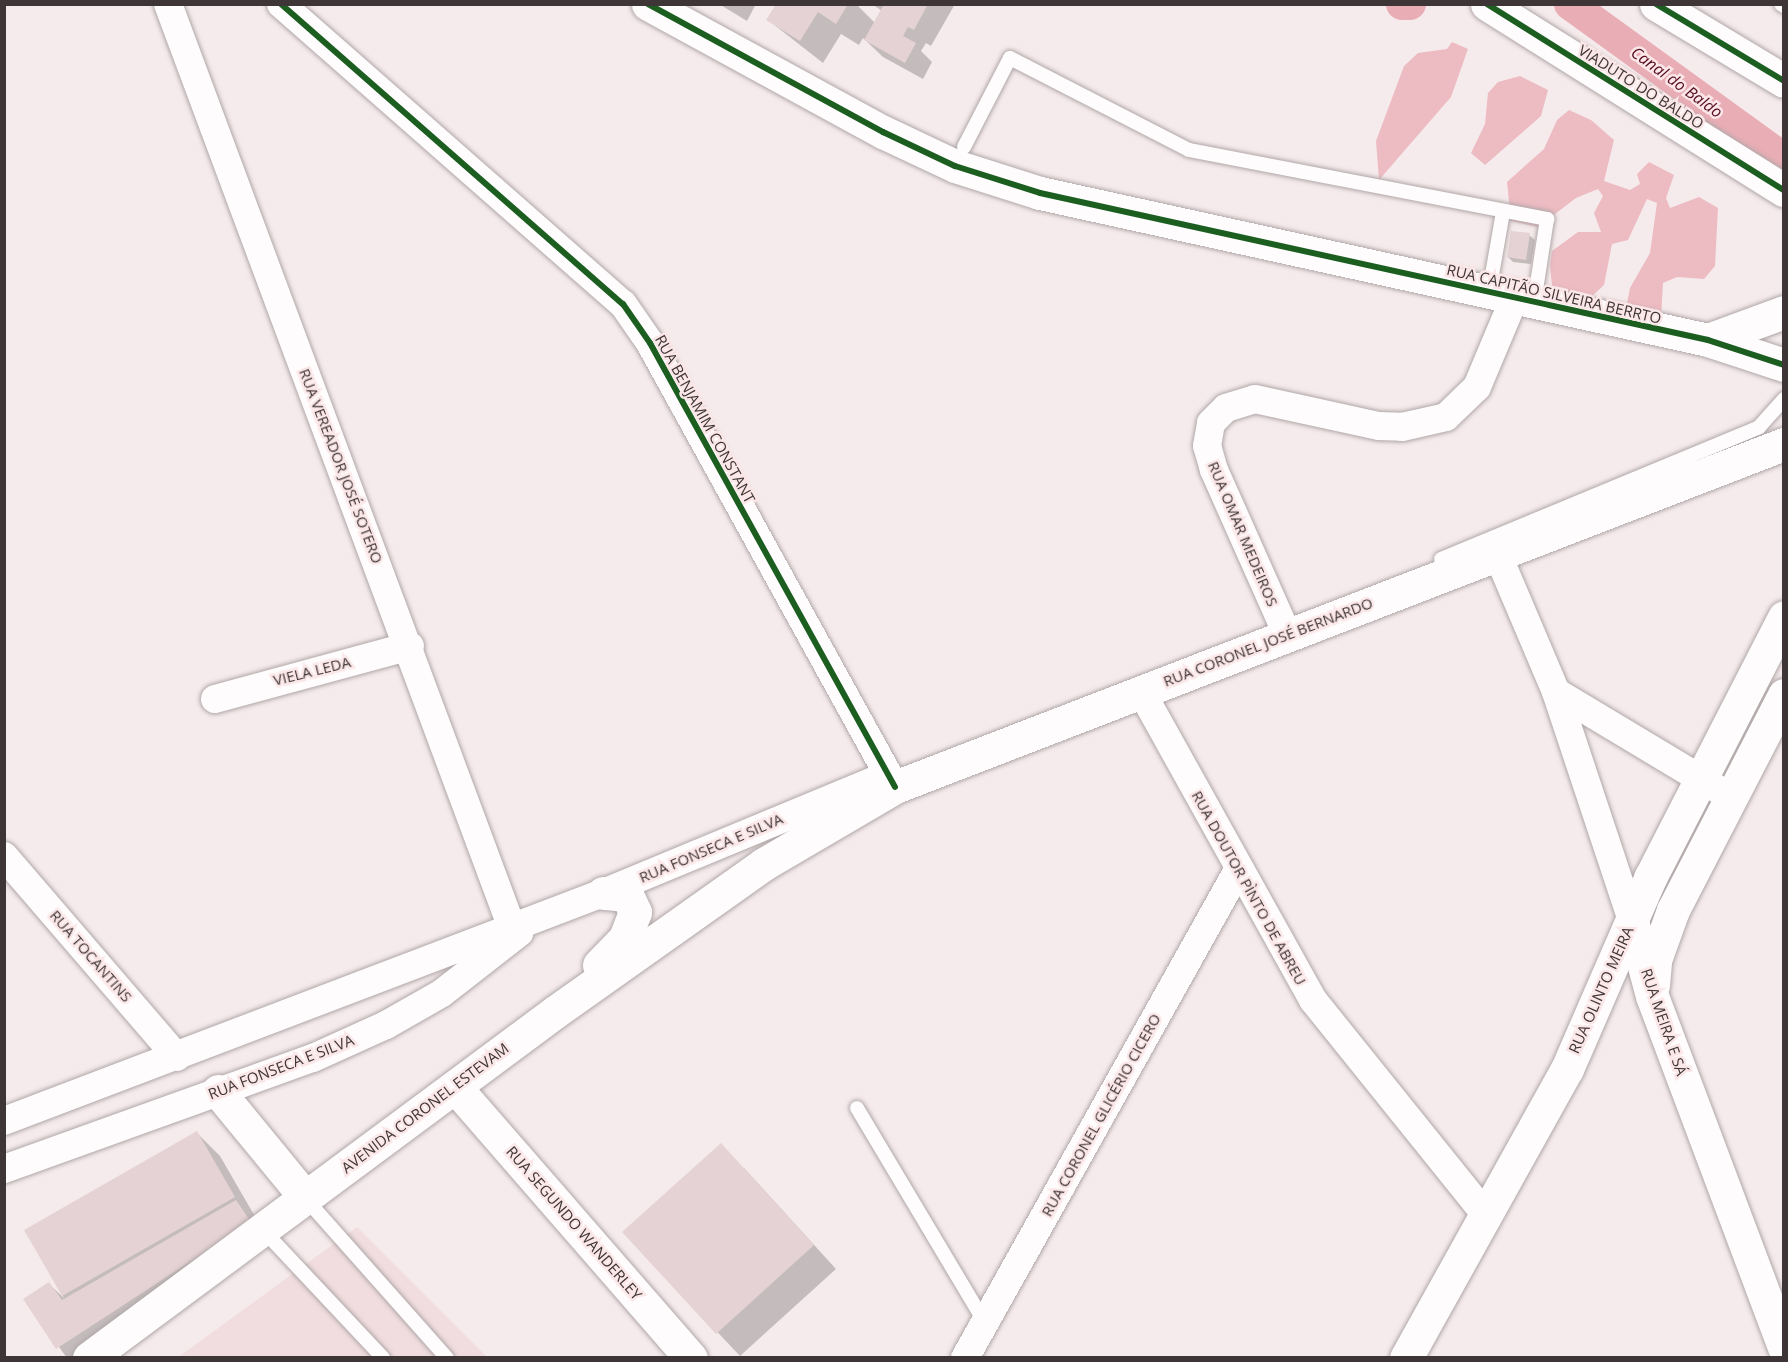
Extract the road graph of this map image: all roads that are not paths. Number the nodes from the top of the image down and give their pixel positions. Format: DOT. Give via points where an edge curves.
graph roads {
  1 [pos="168,4"];
  2 [pos="281,4"];
  3 [pos="648,4"];
  4 [pos="1487,4"];
  5 [pos="1656,4"];
  6 [pos="1784,81"];
  7 [pos="964,147"];
  8 [pos="1784,189"];
  9 [pos="1503,212"];
  10 [pos="1513,289"];
  11 [pos="1784,312"];
  12 [pos="1708,340"];
  13 [pos="1784,365"];
  14 [pos="1784,399"];
  15 [pos="1784,444"];
  16 [pos="1497,553"];
  17 [pos="1784,617"];
  18 [pos="1285,630"];
  19 [pos="410,646"];
  20 [pos="1141,691"];
  21 [pos="1556,692"];
  22 [pos="1784,695"];
  23 [pos="215,699"];
  24 [pos="1698,778"];
  25 [pos="892,781"];
  26 [pos="1731,797"];
  27 [pos="4,856"];
  28 [pos="764,864"];
  29 [pos="1237,872"];
  30 [pos="603,893"];
  31 [pos="1632,921"];
  32 [pos="523,924"];
  33 [pos="1652,996"];
  34 [pos="555,1012"];
  35 [pos="177,1057"];
  36 [pos="456,1088"];
  37 [pos="218,1091"];
  38 [pos="857,1108"];
  39 [pos="4,1121"];
  40 [pos="4,1169"];
  41 [pos="305,1197"];
  42 [pos="1486,1215"];
  43 [pos="262,1229"];
  44 [pos="1776,1307"];
  45 [pos="985,1323"];
  46 [pos="1784,1348"];
  47 [pos="89,1358"];
  48 [pos="383,1358"];
  49 [pos="447,1358"];
  50 [pos="691,1358"];
  51 [pos="966,1358"];
  52 [pos="1406,1358"];
  1 -- 19 [label="street, RUA VEREADOR JOSÉ SOTERO"];
  2 -- 25 [label="street, RUA BENJAMIM CONSTANT" via="623,304 650,344"];
  3 -- 10 [label="main road, RUA CAPITÃO SILVEIRA BERRTO" via="956,166 1126,215"];
  4 -- 8 [label="main road, VIADUTO DO BALDO"];
  5 -- 6 [label="main road"];
  7 -- 9 [label="lane" via="1010,58 1189,150"];
  9 -- 10 [label="lane"];
  9 -- 10 [label="lane" via="1547,219"];
  10 -- 12 [label="main road, RUA CAPITÃO SILVEIRA BERRTO"];
  10 -- 18 [label="street, RUA OMAR MEDEIROS" via="1477,387 1446,417 1379,426 1256,399 1226,408 1211,423 1207,446 1214,470"];
  11 -- 12 [label="main road"];
  12 -- 13 [label="main road, RUA CAPITÃO SILVEIRA BERRTO"];
  14 -- 18 [label="lane, RUA CORONEL JOSÉ BERNARDO" via="1759,427"];
  15 -- 16 [label="main road, RUA CORONEL JOSÉ BERNARDO"];
  16 -- 18 [label="main road, RUA CORONEL JOSÉ BERNARDO"];
  16 -- 21 [label="street, RUA MEIRA E SÁ"];
  17 -- 24 [label="main road, RUA OLINTO MEIRA"];
  18 -- 20 [label="main road, RUA CORONEL JOSÉ BERNARDO"];
  18 -- 25 [label="lane, RUA CORONEL JOSÉ BERNARDO"];
  19 -- 23 [label="street, VIELA LEDA"];
  19 -- 32 [label="street, RUA VEREADOR JOSÉ SOTERO"];
  20 -- 25 [label="main road, RUA CORONEL JOSÉ BERNARDO"];
  20 -- 29 [label="street, RUA DOUTOR PÌNTO DE ABREU"];
  21 -- 24 [label="street"];
  21 -- 31 [label="street, RUA MEIRA E SÁ"];
  22 -- 26 [label="main road"];
  24 -- 26 [label="street"];
  24 -- 31 [label="main road, RUA OLINTO MEIRA"];
  25 -- 28 [label="main road, RUA CORONEL JOSÉ BERNARDO"];
  25 -- 30 [label="street, RUA FONSECA E SILVA"];
  26 -- 33 [label="main road" via="1662,935"];
  27 -- 35 [label="street, RUA TOCANTINS"];
  28 -- 34 [label="main road, AVENIDA CORONEL ESTEVAM"];
  29 -- 42 [label="street, RUA DOUTOR PÌNTO DE ABREU" via="1313,1000"];
  29 -- 45 [label="street, RUA CORONEL GLICÉRIO CICERO"];
  30 -- 32 [label="street, RUA FONSECA E SILVA"];
  30 -- 34 [label="main road" via="627,895 635,912 632,926"];
  31 -- 33 [label="main road, RUA MEIRA E SÁ"];
  31 -- 42 [label="main road, RUA OLINTO MEIRA" via="1567,1069"];
  32 -- 35 [label="street, RUA FONSECA E SILVA"];
  32 -- 37 [label="street, RUA FONSECA E SILVA" via="442,993 386,1025"];
  33 -- 44 [label="main road, RUA MEIRA E SÁ"];
  34 -- 36 [label="main road, AVENIDA CORONEL ESTEVAM"];
  35 -- 39 [label="street, RUA FONSECA E SILVA"];
  36 -- 41 [label="main road, AVENIDA CORONEL ESTEVAM"];
  36 -- 50 [label="main road, RUA SEGUNDO WANDERLEY"];
  37 -- 40 [label="street, RUA FONSECA E SILVA"];
  37 -- 41 [label="main road"];
  38 -- 45 [label="lane"];
  41 -- 43 [label="main road, AVENIDA CORONEL ESTEVAM"];
  41 -- 49 [label="lane"];
  42 -- 52 [label="main road, RUA OLINTO MEIRA"];
  43 -- 47 [label="main road, AVENIDA CORONEL ESTEVAM"];
  43 -- 48 [label="lane"];
  44 -- 46 [label="main road, RUA MEIRA E SÁ"];
  45 -- 51 [label="street, RUA CORONEL GLICÉRIO CICERO"];
}
